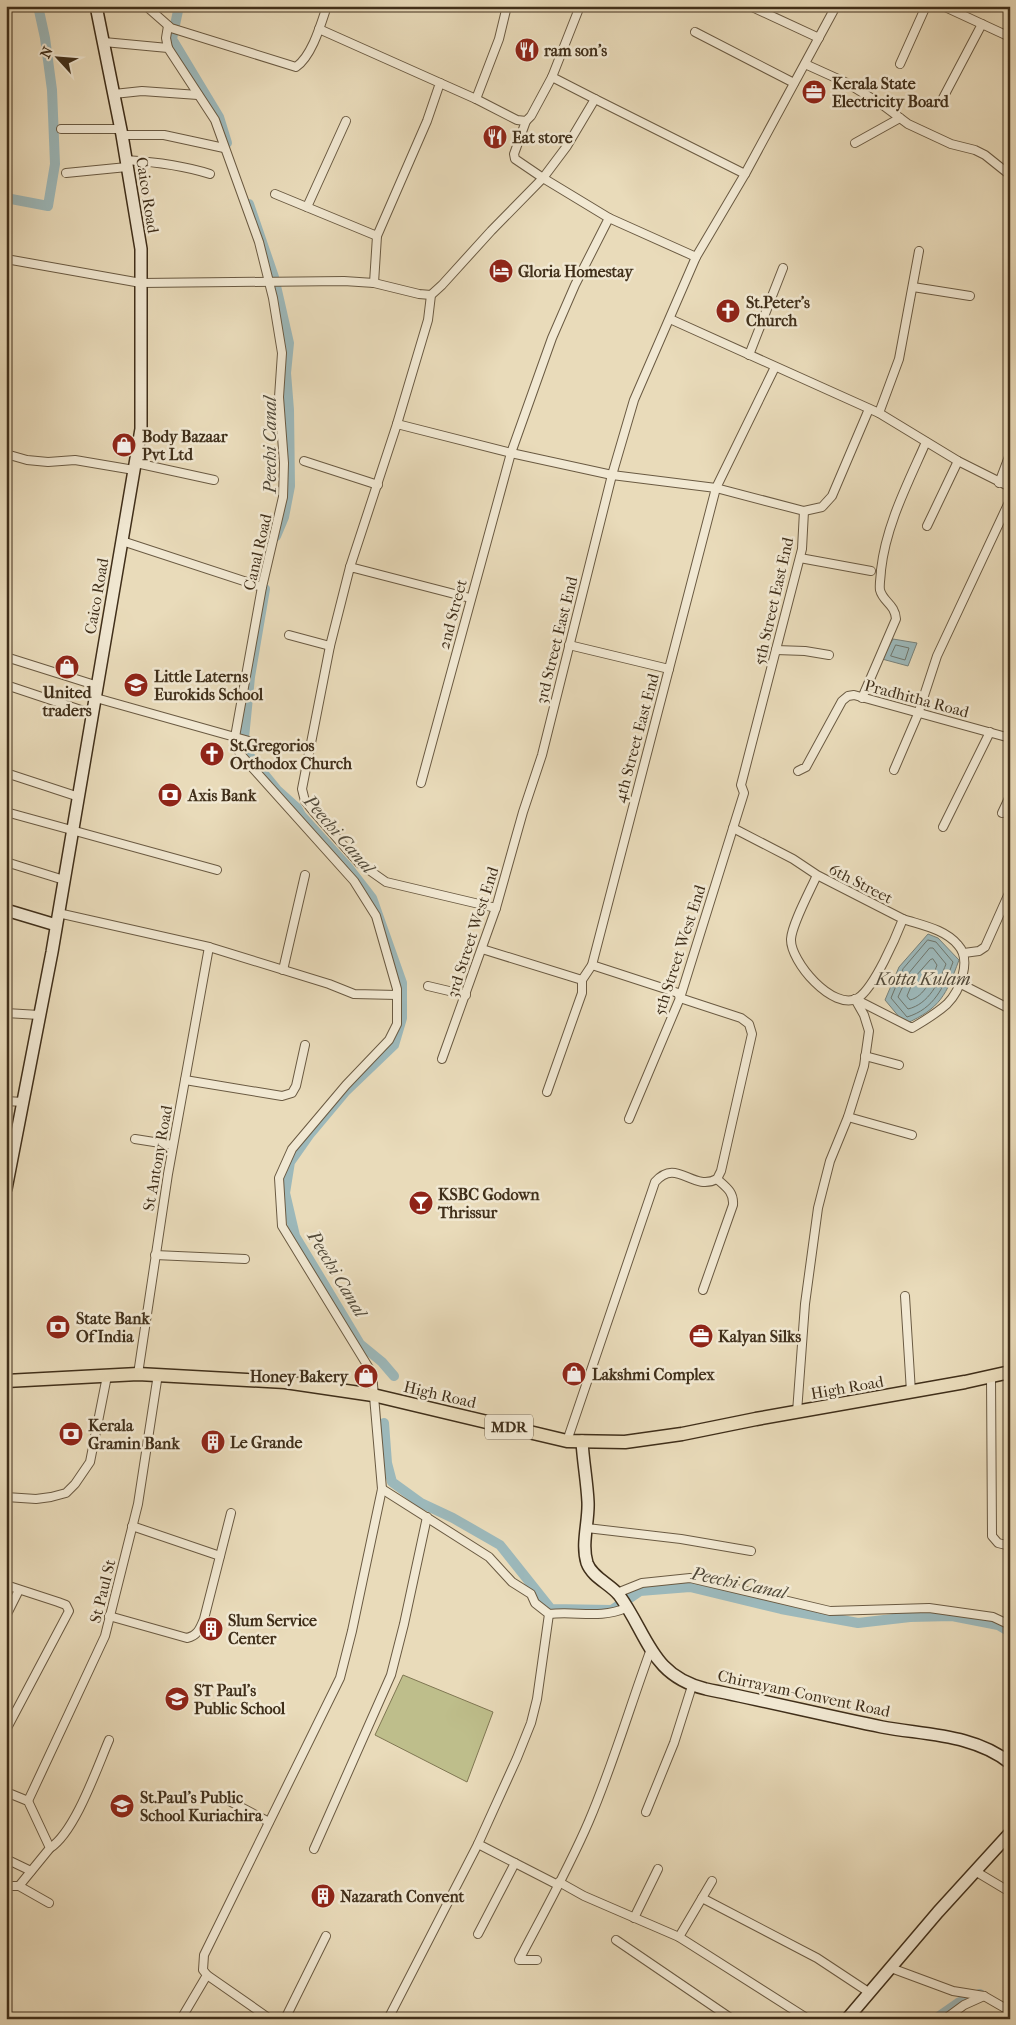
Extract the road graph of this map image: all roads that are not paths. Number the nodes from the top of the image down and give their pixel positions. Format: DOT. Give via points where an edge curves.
graph roads {
  1 [pos="96,6"];
  2 [pos="327,6"];
  3 [pos="506,6"];
  4 [pos="580,6"];
  5 [pos="750,6"];
  6 [pos="836,6"];
  7 [pos="926,6"];
  8 [pos="943,6"];
  9 [pos="150,8"];
  10 [pos="982,24"];
  11 [pos="169,27"];
  12 [pos="319,29"];
  13 [pos="695,32"];
  14 [pos="1010,37"];
  15 [pos="819,38"];
  16 [pos="104,42"];
  17 [pos="168,48"];
  18 [pos="805,64"];
  19 [pos="900,64"];
  20 [pos="552,77"];
  21 [pos="440,83"];
  22 [pos="794,83"];
  23 [pos="114,94"];
  24 [pos="198,95"];
  25 [pos="476,98"];
  26 [pos="595,98"];
  27 [pos="943,98"];
  28 [pos="900,118"];
  29 [pos="346,121"];
  30 [pos="526,121"];
  31 [pos="61,129"];
  32 [pos="122,132"];
  33 [pos="855,143"];
  34 [pos="224,148"];
  35 [pos="127,163"];
  36 [pos="66,173"];
  37 [pos="210,174"];
  38 [pos="745,174"];
  39 [pos="1010,175"];
  40 [pos="543,178"];
  41 [pos="275,194"];
  42 [pos="307,207"];
  43 [pos="609,218"];
  44 [pos="377,236"];
  45 [pos="919,251"];
  46 [pos="696,257"];
  47 [pos="6,259"];
  48 [pos="783,268"];
  49 [pos="270,282"];
  50 [pos="141,283"];
  51 [pos="374,283"];
  52 [pos="913,287"];
  53 [pos="431,295"];
  54 [pos="970,296"];
  55 [pos="670,318"];
  56 [pos="749,355"];
  57 [pos="775,367"];
  58 [pos="869,409"];
  59 [pos="879,413"];
  60 [pos="396,424"];
  61 [pos="926,442"];
  62 [pos="512,453"];
  63 [pos="6,454"];
  64 [pos="1010,454"];
  65 [pos="304,461"];
  66 [pos="958,461"];
  67 [pos="135,466"];
  68 [pos="612,475"];
  69 [pos="214,480"];
  70 [pos="999,483"];
  71 [pos="378,485"];
  72 [pos="1010,487"];
  73 [pos="716,488"];
  74 [pos="1010,500"];
  75 [pos="804,511"];
  76 [pos="927,526"];
  77 [pos="122,541"];
  78 [pos="800,558"];
  79 [pos="350,567"];
  80 [pos="871,571"];
  81 [pos="262,587"];
  82 [pos="470,598"];
  83 [pos="289,635"];
  84 [pos="569,645"];
  85 [pos="330,646"];
  86 [pos="776,650"];
  87 [pos="829,655"];
  88 [pos="6,657"];
  89 [pos="668,669"];
  90 [pos="6,685"];
  91 [pos="98,686"];
  92 [pos="96,698"];
  93 [pos="862,698"];
  94 [pos="93,714"];
  95 [pos="918,714"];
  96 [pos="990,732"];
  97 [pos="237,738"];
  98 [pos="1010,738"];
  99 [pos="249,741"];
  100 [pos="894,770"];
  101 [pos="798,771"];
  102 [pos="6,773"];
  103 [pos="421,783"];
  104 [pos="741,785"];
  105 [pos="1010,796"];
  106 [pos="79,797"];
  107 [pos="6,812"];
  108 [pos="523,812"];
  109 [pos="1002,813"];
  110 [pos="944,827"];
  111 [pos="733,828"];
  112 [pos="73,831"];
  113 [pos="6,862"];
  114 [pos="217,870"];
  115 [pos="817,875"];
  116 [pos="305,876"];
  117 [pos="64,880"];
  118 [pos="1010,891"];
  119 [pos="496,908"];
  120 [pos="6,910"];
  121 [pos="58,913"];
  122 [pos="903,919"];
  123 [pos="56,925"];
  124 [pos="210,947"];
  125 [pos="482,949"];
  126 [pos="964,953"];
  127 [pos="592,965"];
  128 [pos="283,970"];
  129 [pos="582,980"];
  130 [pos="959,983"];
  131 [pos="428,986"];
  132 [pos="397,995"];
  133 [pos="466,995"];
  134 [pos="680,998"];
  135 [pos="855,999"];
  136 [pos="1010,1009"];
  137 [pos="6,1012"];
  138 [pos="39,1015"];
  139 [pos="305,1045"];
  140 [pos="865,1056"];
  141 [pos="442,1060"];
  142 [pos="899,1065"];
  143 [pos="184,1080"];
  144 [pos="547,1092"];
  145 [pos="6,1101"];
  146 [pos="23,1102"];
  147 [pos="848,1117"];
  148 [pos="630,1119"];
  149 [pos="912,1135"];
  150 [pos="135,1139"];
  151 [pos="173,1145"];
  152 [pos="717,1179"];
  153 [pos="6,1189"];
  154 [pos="155,1255"];
  155 [pos="245,1259"];
  156 [pos="703,1290"];
  157 [pos="905,1296"];
  158 [pos="1010,1372"];
  159 [pos="138,1374"];
  160 [pos="158,1374"];
  161 [pos="107,1376"];
  162 [pos="990,1376"];
  163 [pos="6,1381"];
  164 [pos="911,1392"];
  165 [pos="373,1395"];
  166 [pos="797,1412"];
  167 [pos="567,1441"];
  168 [pos="582,1441"];
  169 [pos="382,1489"];
  170 [pos="6,1497"];
  171 [pos="231,1512"];
  172 [pos="427,1517"];
  173 [pos="132,1526"];
  174 [pos="587,1528"];
  175 [pos="1010,1546"];
  176 [pos="751,1551"];
  177 [pos="220,1556"];
  178 [pos="6,1586"];
  179 [pos="18,1590"];
  180 [pos="622,1601"];
  181 [pos="549,1614"];
  182 [pos="6,1616"];
  183 [pos="109,1616"];
  184 [pos="1010,1625"];
  185 [pos="651,1649"];
  186 [pos="692,1686"];
  187 [pos="6,1730"];
  188 [pos="109,1740"];
  189 [pos="1010,1763"];
  190 [pos="6,1792"];
  191 [pos="220,1796"];
  192 [pos="28,1801"];
  193 [pos="646,1812"];
  194 [pos="269,1822"];
  195 [pos="1010,1833"];
  196 [pos="478,1844"];
  197 [pos="50,1848"];
  198 [pos="314,1849"];
  199 [pos="6,1859"];
  200 [pos="515,1863"];
  201 [pos="658,1869"];
  202 [pos="31,1871"];
  203 [pos="975,1871"];
  204 [pos="712,1881"];
  205 [pos="558,1883"];
  206 [pos="6,1886"];
  207 [pos="19,1886"];
  208 [pos="1010,1892"];
  209 [pos="702,1898"];
  210 [pos="49,1903"];
  211 [pos="634,1918"];
  212 [pos="478,1934"];
  213 [pos="326,1936"];
  214 [pos="679,1937"];
  215 [pos="616,1940"];
  216 [pos="537,1960"];
  217 [pos="891,1968"];
  218 [pos="208,1975"];
  219 [pos="870,1992"];
  220 [pos="984,1996"];
  221 [pos="1010,2010"];
  222 [pos="181,2019"];
  223 [pos="270,2019"];
  224 [pos="285,2019"];
  225 [pos="388,2019"];
  226 [pos="732,2019"];
  227 [pos="808,2019"];
  228 [pos="847,2019"];
  229 [pos="945,2019"];
  1 -- 16 [label="street, Caico Road"];
  2 -- 12 [label="street"];
  3 -- 25 [label="street" via="500,39"];
  4 -- 20 [label="street"];
  5 -- 15 [label="street"];
  6 -- 15 [label="street, 3rd Street East End"];
  7 -- 19 [label="street"];
  8 -- 10 [label="street"];
  9 -- 11 [label="street"];
  10 -- 14 [label="street"];
  10 -- 27 [label="street"];
  11 -- 12 [label="street" via="296,67 303,63"];
  11 -- 17 [label="street"];
  12 -- 21 [label="street"];
  13 -- 22 [label="street"];
  15 -- 18 [label="street, 3rd Street East End"];
  16 -- 17 [label="street"];
  16 -- 23 [label="street, Caico Road"];
  17 -- 24 [label="street, Canal Road"];
  18 -- 22 [label="street, 3rd Street East End"];
  18 -- 28 [label="street" via="847,83"];
  20 -- 26 [label="street"];
  20 -- 30 [label="street"];
  21 -- 25 [label="street"];
  21 -- 44 [label="street"];
  22 -- 38 [label="street, 3rd Street East End"];
  23 -- 24 [label="street" via="142,91"];
  23 -- 32 [label="street, Caico Road"];
  24 -- 34 [label="street, Canal Road" via="215,120"];
  25 -- 30 [label="street" via="517,120"];
  26 -- 38 [label="street"];
  26 -- 40 [label="street" via="567,146"];
  28 -- 33 [label="street"];
  28 -- 39 [label="street" via="951,144 985,155"];
  29 -- 42 [label="street"];
  30 -- 40 [label="street" via="515,159"];
  31 -- 32 [label="street"];
  32 -- 34 [label="street" via="164,136"];
  32 -- 35 [label="street, Caico Road"];
  34 -- 49 [label="street, Canal Road" via="259,242"];
  35 -- 36 [label="street"];
  35 -- 37 [label="street" via="186,166"];
  35 -- 50 [label="street, Caico Road" via="141,250"];
  38 -- 46 [label="street, 3rd Street East End"];
  40 -- 43 [label="street"];
  40 -- 53 [label="street"];
  41 -- 42 [label="street"];
  42 -- 44 [label="street"];
  43 -- 46 [label="street"];
  43 -- 62 [label="street, 2nd Street" via="552,338"];
  44 -- 51 [label="street"];
  45 -- 52 [label="street"];
  46 -- 55 [label="street, 3rd Street East End"];
  47 -- 50 [label="street"];
  48 -- 56 [label="street"];
  49 -- 50 [label="street"];
  49 -- 51 [label="street" via="344,280"];
  49 -- 81 [label="street, Canal Road" via="282,353 279,397 284,482 282,504"];
  50 -- 67 [label="street, Caico Road" via="141,429"];
  51 -- 53 [label="street"];
  52 -- 54 [label="street"];
  52 -- 59 [label="street" via="899,359"];
  53 -- 60 [label="street" via="428,320"];
  55 -- 56 [label="street"];
  55 -- 68 [label="street, 3rd Street East End" via="634,400"];
  56 -- 57 [label="street"];
  57 -- 58 [label="street"];
  57 -- 73 [label="street, 4th Street East End"];
  58 -- 59 [label="street"];
  58 -- 75 [label="street" via="832,496 822,507"];
  59 -- 61 [label="street"];
  60 -- 62 [label="street"];
  60 -- 71 [label="street"];
  61 -- 66 [label="street"];
  61 -- 93 [label="street" via="890,528 880,589 896,611 896,619"];
  62 -- 68 [label="street"];
  62 -- 82 [label="street, 2nd Street"];
  63 -- 67 [label="street" via="48,462 75,460"];
  64 -- 70 [label="street"];
  65 -- 71 [label="street"];
  66 -- 70 [label="street"];
  66 -- 76 [label="street"];
  67 -- 69 [label="street"];
  67 -- 77 [label="street, Caico Road"];
  68 -- 73 [label="street"];
  68 -- 84 [label="street, 3rd Street East End"];
  70 -- 72 [label="street"];
  71 -- 79 [label="street"];
  73 -- 75 [label="street"];
  73 -- 89 [label="street, 4th Street East End"];
  74 -- 95 [label="street" via="937,656"];
  75 -- 78 [label="street, 5th Street East End"];
  77 -- 81 [label="street"];
  77 -- 91 [label="street, Caico Road"];
  78 -- 80 [label="street"];
  78 -- 86 [label="street, 5th Street East End"];
  79 -- 82 [label="street"];
  79 -- 85 [label="street"];
  81 -- 97 [label="street, Canal Road"];
  82 -- 103 [label="street, 2nd Street"];
  83 -- 85 [label="street"];
  84 -- 89 [label="street"];
  84 -- 108 [label="street, 3rd Street East End" via="542,754"];
  85 -- 119 [label="street" via="302,789 305,802 359,863 386,882"];
  86 -- 87 [label="street"];
  86 -- 104 [label="street, 5th Street East End"];
  88 -- 91 [label="street"];
  89 -- 127 [label="street, 4th Street East End"];
  90 -- 94 [label="street"];
  91 -- 92 [label="street, Caico Road"];
  92 -- 94 [label="street, Caico Road"];
  92 -- 97 [label="street"];
  93 -- 95 [label="street, Pradhitha Road"];
  93 -- 101 [label="street, Pradhitha Road" via="848,696 842,701 812,758 806,767"];
  94 -- 106 [label="street, Caico Road"];
  95 -- 96 [label="street, Pradhitha Road"];
  95 -- 100 [label="street"];
  96 -- 98 [label="street, Pradhitha Road"];
  96 -- 110 [label="street"];
  97 -- 99 [label="street"];
  97 -- 132 [label="street" via="236,747 241,755 354,881 376,916"];
  102 -- 106 [label="street"];
  104 -- 111 [label="street, 5th Street West End" via="744,794"];
  105 -- 109 [label="street"];
  106 -- 112 [label="street, Caico Road"];
  107 -- 112 [label="street"];
  108 -- 119 [label="street, 3rd Street West End"];
  111 -- 115 [label="street, 6th Street"];
  111 -- 134 [label="street, 5th Street West End"];
  112 -- 114 [label="street"];
  112 -- 117 [label="street, Caico Road"];
  113 -- 117 [label="street"];
  115 -- 122 [label="street, 6th Street"];
  115 -- 135 [label="street, 6th Street" via="794,927 791,939 794,951 821,988 840,1000"];
  116 -- 128 [label="street"];
  117 -- 121 [label="street, Caico Road"];
  118 -- 126 [label="street" via="985,947"];
  119 -- 125 [label="street, 3rd Street West End"];
  120 -- 123 [label="street"];
  121 -- 123 [label="street, Caico Road"];
  121 -- 124 [label="street"];
  122 -- 126 [label="street" via="935,929 957,943"];
  122 -- 135 [label="street, 6th Street" via="894,942 864,994"];
  123 -- 138 [label="street, Caico Road"];
  124 -- 128 [label="street"];
  124 -- 143 [label="street, St Antony Road"];
  125 -- 129 [label="street"];
  125 -- 133 [label="street, 3rd Street West End"];
  126 -- 130 [label="street" via="966,964"];
  127 -- 129 [label="street, 4th Street East End"];
  127 -- 134 [label="street" via="678,993"];
  128 -- 132 [label="street" via="354,994"];
  129 -- 144 [label="street, 4th Street East End" via="582,993"];
  130 -- 135 [label="street" via="948,1002 912,1028"];
  130 -- 136 [label="street"];
  131 -- 133 [label="street"];
  132 -- 165 [label="street" via="397,1024 389,1040 292,1149 279,1178 282,1226 372,1373"];
  133 -- 141 [label="street, 3rd Street West End"];
  134 -- 148 [label="street, 5th Street West End"];
  134 -- 152 [label="street" via="741,1018 749,1024 752,1034"];
  135 -- 140 [label="street" via="869,1031"];
  137 -- 138 [label="street"];
  138 -- 146 [label="street, Caico Road"];
  139 -- 143 [label="street" via="296,1086 292,1093 282,1096"];
  140 -- 142 [label="street"];
  140 -- 147 [label="street"];
  143 -- 151 [label="street, St Antony Road"];
  145 -- 146 [label="street"];
  146 -- 153 [label="street, Caico Road"];
  147 -- 149 [label="street"];
  147 -- 166 [label="street" via="830,1161 818,1208 805,1304"];
  150 -- 151 [label="street"];
  151 -- 154 [label="street, St Antony Road"];
  152 -- 156 [label="street" via="734,1197"];
  152 -- 167 [label="street" via="703,1183 672,1172 655,1182"];
  154 -- 155 [label="street"];
  154 -- 159 [label="street, St Antony Road"];
  157 -- 164 [label="street"];
  158 -- 162 [label="main road, High Road / MDR"];
  159 -- 160 [label="main road, High Road / MDR"];
  159 -- 161 [label="main road, High Road / MDR"];
  160 -- 165 [label="main road, High Road / MDR" via="285,1382"];
  160 -- 173 [label="street, St Paul St"];
  161 -- 163 [label="main road, High Road / MDR"];
  161 -- 170 [label="street" via="90,1462 75,1484 66,1493 50,1498"];
  162 -- 164 [label="main road, High Road / MDR"];
  162 -- 175 [label="street" via="992,1536 998,1544"];
  164 -- 166 [label="main road, High Road / MDR"];
  165 -- 167 [label="main road, High Road / MDR"];
  165 -- 169 [label="street"];
  166 -- 168 [label="main road, High Road / MDR" via="625,1442"];
  167 -- 168 [label="main road, High Road / MDR"];
  168 -- 174 [label="street, Chirrayam-Convent Road"];
  169 -- 172 [label="street"];
  169 -- 194 [label="street" via="340,1678"];
  171 -- 177 [label="street"];
  172 -- 181 [label="street" via="489,1557"];
  172 -- 198 [label="street" via="391,1675"];
  173 -- 177 [label="street"];
  173 -- 183 [label="street, St Paul St"];
  174 -- 176 [label="street"];
  174 -- 180 [label="street, Chirrayam-Convent Road" via="587,1565"];
  177 -- 183 [label="street" via="204,1619 193,1637"];
  178 -- 179 [label="street"];
  179 -- 182 [label="street"];
  179 -- 187 [label="street" via="66,1605 69,1611"];
  180 -- 181 [label="street" via="613,1614"];
  180 -- 184 [label="street" via="642,1583 690,1578 830,1611 929,1608 993,1617"];
  180 -- 185 [label="street, Chirrayam-Convent Road"];
  181 -- 196 [label="street" via="542,1674 531,1723"];
  183 -- 192 [label="street, St Paul St" via="105,1636"];
  185 -- 186 [label="street, Chirrayam-Convent Road" via="672,1675"];
  185 -- 205 [label="street" via="590,1819"];
  186 -- 189 [label="street, Chirrayam-Convent Road" via="963,1740"];
  186 -- 193 [label="street" via="674,1743"];
  188 -- 197 [label="street" via="70,1824"];
  190 -- 192 [label="street"];
  191 -- 194 [label="street"];
  192 -- 197 [label="street"];
  194 -- 218 [label="street" via="204,1955 203,1970"];
  195 -- 203 [label="street"];
  196 -- 200 [label="street"];
  196 -- 225 [label="street"];
  197 -- 202 [label="street"];
  199 -- 202 [label="street"];
  200 -- 205 [label="street"];
  200 -- 212 [label="street"];
  201 -- 211 [label="street"];
  202 -- 207 [label="street"];
  203 -- 208 [label="street"];
  203 -- 217 [label="street"];
  204 -- 209 [label="street"];
  205 -- 211 [label="street"];
  205 -- 216 [label="street" via="519,1960"];
  206 -- 207 [label="street"];
  207 -- 210 [label="street"];
  209 -- 214 [label="street"];
  209 -- 219 [label="street" via="817,1958"];
  211 -- 214 [label="street"];
  213 -- 224 [label="street"];
  214 -- 227 [label="street"];
  215 -- 226 [label="street"];
  217 -- 219 [label="street"];
  217 -- 220 [label="street" via="953,1991"];
  218 -- 222 [label="street"];
  218 -- 223 [label="street"];
  219 -- 228 [label="street"];
  220 -- 221 [label="street"];
  220 -- 229 [label="street"];
}
